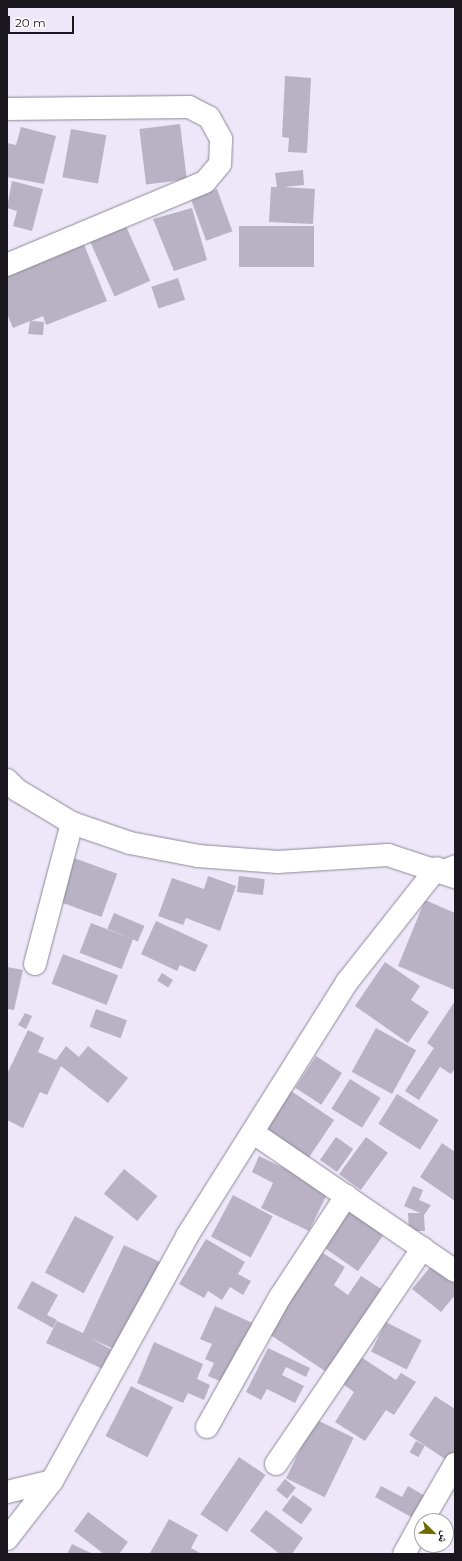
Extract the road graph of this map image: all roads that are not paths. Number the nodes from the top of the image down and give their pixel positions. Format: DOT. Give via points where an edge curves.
graph roads {
  1 [pos="7,109"];
  2 [pos="7,265"];
  3 [pos="7,780"];
  4 [pos="72,823"];
  5 [pos="449,869"];
  6 [pos="35,964"];
  7 [pos="255,1134"];
  8 [pos="346,1196"];
  9 [pos="423,1248"];
  10 [pos="455,1271"];
  11 [pos="207,1427"];
  12 [pos="276,1464"];
  13 [pos="455,1464"];
  14 [pos="52,1481"];
  15 [pos="7,1492"];
  16 [pos="427,1513"];
  17 [pos="414,1536"];
  18 [pos="7,1539"];
  19 [pos="404,1554"];
  1 -- 2 [label="street" via="189,107 210,117 221,140 220,164 205,182"];
  3 -- 4 [label="street" via="17,790"];
  4 -- 5 [label="street" via="130,843 198,856 278,862 388,855"];
  4 -- 6 [label="street"];
  5 -- 7 [label="street" via="347,982"];
  7 -- 8 [label="street"];
  7 -- 14 [label="street" via="187,1236"];
  8 -- 9 [label="street"];
  8 -- 11 [label="street" via="280,1297"];
  9 -- 10 [label="street"];
  9 -- 12 [label="street"];
  13 -- 16 [label="street"];
  14 -- 15 [label="street"];
  14 -- 18 [label="street"];
  17 -- 19 [label="street"];
}
